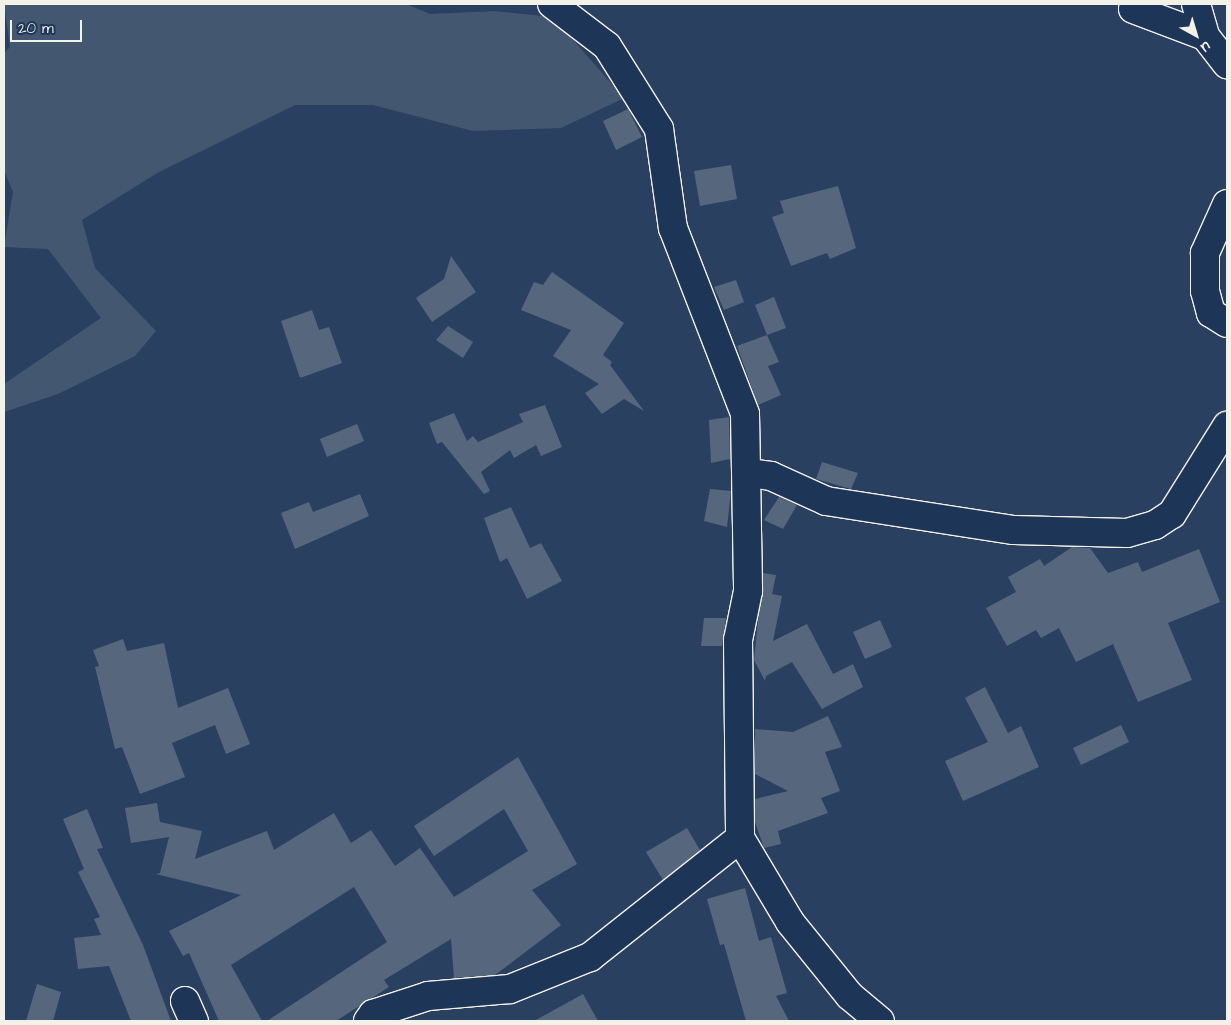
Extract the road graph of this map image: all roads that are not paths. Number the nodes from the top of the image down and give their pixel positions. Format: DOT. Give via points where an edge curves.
graph roads {
  1 [pos="552,4"];
  2 [pos="1196,4"];
  3 [pos="1133,9"];
  4 [pos="1205,36"];
  5 [pos="1227,64"];
  6 [pos="1227,204"];
  7 [pos="1227,323"];
  8 [pos="1227,426"];
  9 [pos="748,473"];
  10 [pos="740,838"];
  11 [pos="368,1021"];
  12 [pos="880,1021"];
  1 -- 9 [label="street" via="607,46 659,129 672,228 745,414"];
  2 -- 4 [label="street"];
  3 -- 4 [label="street"];
  4 -- 5 [label="street"];
  6 -- 7 [label="street" via="1205,253 1205,291 1211,313"];
  8 -- 9 [label="street" via="1172,514 1155,525 1127,534 1014,530 826,501 771,476"];
  9 -- 10 [label="street" via="748,591 738,640"];
  10 -- 11 [label="street" via="590,957 510,989 428,996 373,1014"];
  10 -- 12 [label="street" via="790,922 850,996"];
}
